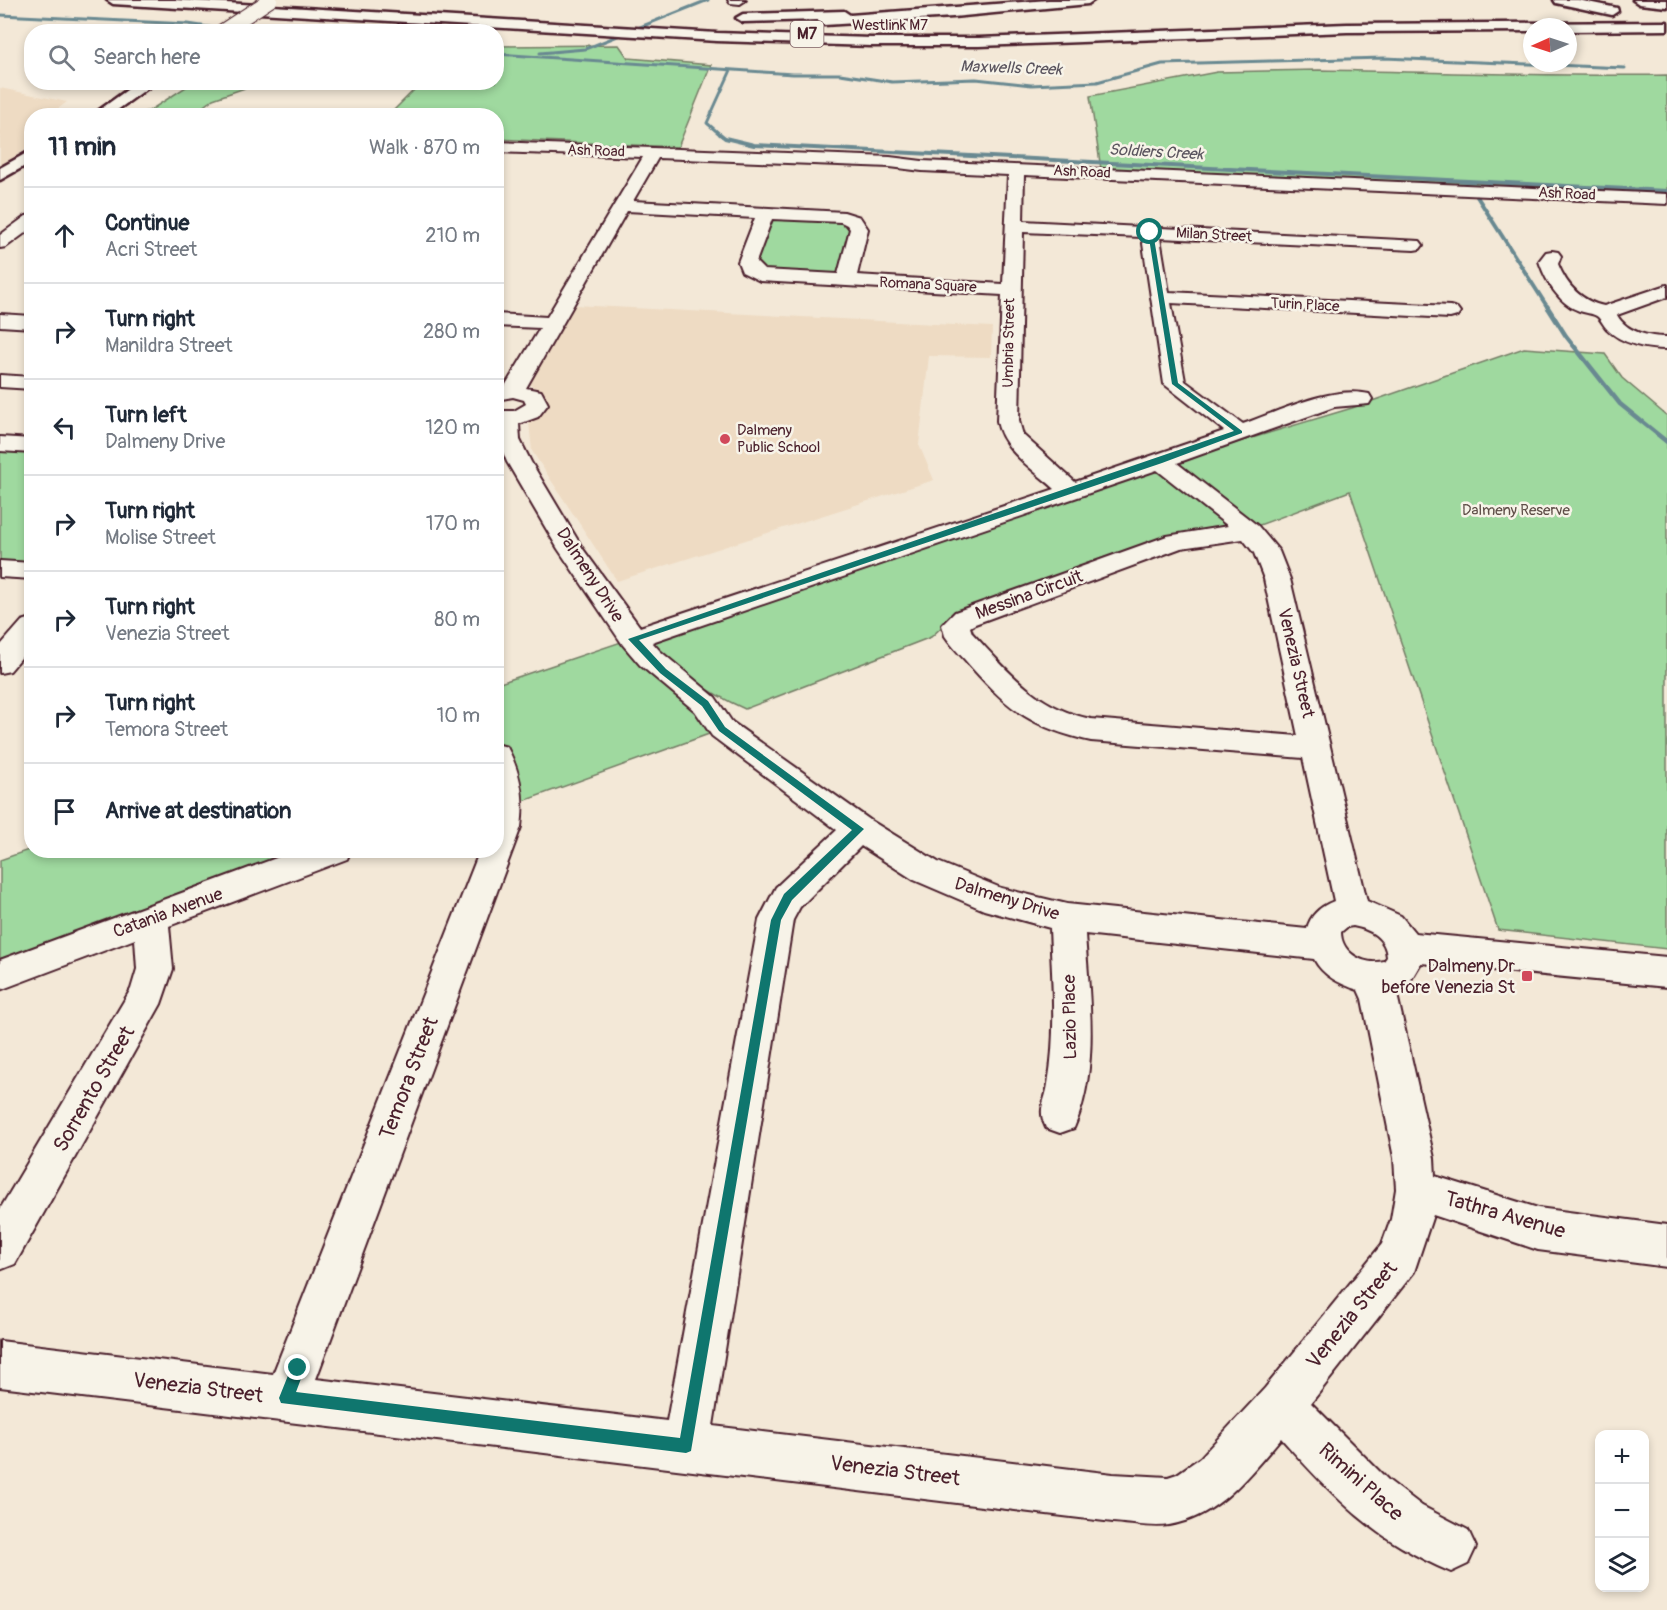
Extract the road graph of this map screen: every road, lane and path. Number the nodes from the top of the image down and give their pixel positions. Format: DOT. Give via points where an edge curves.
graph roads {
  1 [pos="113,0"];
  2 [pos="270,0"];
  3 [pos="277,0"];
  4 [pos="734,0"];
  5 [pos="740,0"];
  6 [pos="1001,0"];
  7 [pos="1088,0"];
  8 [pos="1106,0"];
  9 [pos="1560,0"];
  10 [pos="1639,0"];
  11 [pos="298,1"];
  12 [pos="1667,3"];
  13 [pos="566,14"];
  14 [pos="690,22"];
  15 [pos="233,24"];
  16 [pos="240,24"];
  17 [pos="1667,24"];
  18 [pos="972,25"];
  19 [pos="947,27"];
  20 [pos="664,32"];
  21 [pos="1523,35"];
  22 [pos="1103,37"];
  23 [pos="1577,37"];
  24 [pos="1626,40"];
  25 [pos="130,90"];
  26 [pos="137,90"];
  27 [pos="104,108"];
  28 [pos="110,108"];
  29 [pos="504,147"];
  30 [pos="653,153"];
  31 [pos="24,160"];
  32 [pos="24,164"];
  33 [pos="1016,169"];
  34 [pos="0,175"];
  35 [pos="0,180"];
  36 [pos="1667,199"];
  37 [pos="624,206"];
  38 [pos="766,212"];
  39 [pos="24,226"];
  40 [pos="1015,226"];
  41 [pos="1150,232"];
  42 [pos="0,243"];
  43 [pos="1413,245"];
  44 [pos="1552,256"];
  45 [pos="846,281"];
  46 [pos="1010,290"];
  47 [pos="1667,291"];
  48 [pos="1161,297"];
  49 [pos="1450,312"];
  50 [pos="1606,312"];
  51 [pos="0,320"];
  52 [pos="504,320"];
  53 [pos="24,322"];
  54 [pos="552,323"];
  55 [pos="1667,343"];
  56 [pos="0,373"];
  57 [pos="24,374"];
  58 [pos="0,381"];
  59 [pos="24,382"];
  60 [pos="1361,399"];
  61 [pos="504,406"];
  62 [pos="1239,432"];
  63 [pos="0,444"];
  64 [pos="24,446"];
  65 [pos="1160,461"];
  66 [pos="1070,490"];
  67 [pos="1249,531"];
  68 [pos="0,569"];
  69 [pos="24,570"];
  70 [pos="633,639"];
  71 [pos="24,640"];
  72 [pos="15,654"];
  73 [pos="1315,748"];
  74 [pos="504,794"];
  75 [pos="504,826"];
  76 [pos="859,829"];
  77 [pos="314,858"];
  78 [pos="493,858"];
  79 [pos="1353,912"];
  80 [pos="1067,918"];
  81 [pos="151,919"];
  82 [pos="1324,945"];
  83 [pos="1404,947"];
  84 [pos="1667,972"];
  85 [pos="0,975"];
  86 [pos="1371,978"];
  87 [pos="1060,1115"];
  88 [pos="1416,1189"];
  89 [pos="1667,1246"];
  90 [pos="0,1249"];
  91 [pos="0,1364"];
  92 [pos="286,1398"];
  93 [pos="1281,1404"];
  94 [pos="686,1446"];
  95 [pos="1451,1547"];
  1 -- 20 [label="main road, Westlink M7 / M7"];
  2 -- 15 [label="main road, bridge"];
  3 -- 11 [label="main road"];
  3 -- 16 [label="main road, bridge"];
  4 -- 5 [label="street"];
  6 -- 7 [label="main road, Westlink M7 / M7" via="863,14 730,20 895,18"];
  8 -- 18 [label="main road"];
  9 -- 17 [label="main road"];
  10 -- 12 [label="main road"];
  11 -- 13 [label="main road"];
  11 -- 14 [label="main road"];
  17 -- 22 [label="main road, Westlink M7 / M7" via="1347,28"];
  19 -- 20 [label="main road, M7" via="808,34"];
  20 -- 22 [label="main road, Westlink M7 / M7" via="871,42"];
  21 -- 22 [label="main road" via="1375,32"];
  23 -- 24 [label="main road"];
  25 -- 27 [label="main road"];
  26 -- 28 [label="main road"];
  29 -- 30 [label="street, Ash Road"];
  30 -- 33 [label="street, Ash Road"];
  30 -- 37 [label="street, Dalmeny Drive"];
  31 -- 34 [label="main road"];
  32 -- 35 [label="main road"];
  33 -- 36 [label="street, Ash Road"];
  33 -- 40 [label="street, Umbria Street"];
  37 -- 38 [label="street"];
  37 -- 54 [label="street, Dalmeny Drive"];
  38 -- 45 [label="street" via="831,215 854,221 859,229"];
  38 -- 45 [label="street, Romana Square" via="747,262 753,272 770,277"];
  39 -- 42 [label="street"];
  40 -- 41 [label="street, Milan Street"];
  40 -- 46 [label="street, Umbria Street"];
  41 -- 43 [label="street, Milan Street"];
  41 -- 48 [label="street"];
  44 -- 50 [label="street" via="1548,261 1550,268 1571,300 1585,308"];
  45 -- 46 [label="street, Romana Square"];
  46 -- 66 [label="street, Umbria Street" via="1010,432"];
  47 -- 50 [label="street"];
  48 -- 49 [label="street, Turin Place"];
  48 -- 62 [label="street" via="1175,384"];
  50 -- 55 [label="street" via="1621,330 1647,341"];
  51 -- 53 [label="street"];
  52 -- 54 [label="street"];
  54 -- 61 [label="street, Dalmeny Drive"];
  56 -- 57 [label="street"];
  58 -- 59 [label="street"];
  60 -- 62 [label="street" via="1330,401"];
  61 -- 70 [label="street, Dalmeny Drive" via="512,449 571,549"];
  62 -- 65 [label="street"];
  63 -- 64 [label="street"];
  65 -- 66 [label="street"];
  65 -- 67 [label="street, Venezia Street"];
  66 -- 70 [label="street"];
  67 -- 73 [label="street, Venezia Street" via="1266,552 1277,579"];
  67 -- 73 [label="street, Messina Circuit" via="1168,544 965,618 956,625 957,631 1021,701 1064,724 1091,730"];
  68 -- 69 [label="street"];
  70 -- 76 [label="street, Dalmeny Drive" via="663,671 705,704 722,729"];
  71 -- 72 [label="street"];
  73 -- 79 [label="street, Venezia Street"];
  74 -- 75 [label="street, Temora Street" via="508,812"];
  76 -- 80 [label="street, Dalmeny Drive" via="950,883 996,900"];
  76 -- 94 [label="street" via="788,897 776,920"];
  77 -- 81 [label="street, Catania Avenue"];
  78 -- 92 [label="street, Temora Street"];
  79 -- 82 [label="street" via="1338,914 1327,921"];
  79 -- 83 [label="street" via="1384,922"];
  80 -- 82 [label="street, Dalmeny Drive"];
  80 -- 87 [label="street, Lazio Place" via="1071,1058"];
  81 -- 85 [label="street, Catania Avenue"];
  81 -- 90 [label="street, Sorrento Street" via="154,969 148,993"];
  82 -- 86 [label="street" via="1346,969"];
  83 -- 84 [label="street"];
  83 -- 86 [label="street" via="1405,960 1399,970 1387,977"];
  86 -- 88 [label="street, Venezia Street" via="1380,999 1403,1105"];
  88 -- 89 [label="street, Tathra Avenue" via="1538,1228"];
  88 -- 93 [label="street, Venezia Street" via="1412,1219 1399,1257"];
  91 -- 92 [label="street, Venezia Street"];
  92 -- 94 [label="street, Venezia Street"];
  93 -- 94 [label="street, Venezia Street" via="1217,1475 1189,1495 1168,1500 1113,1498"];
  93 -- 95 [label="street, Rimini Place" via="1389,1512"];
}
